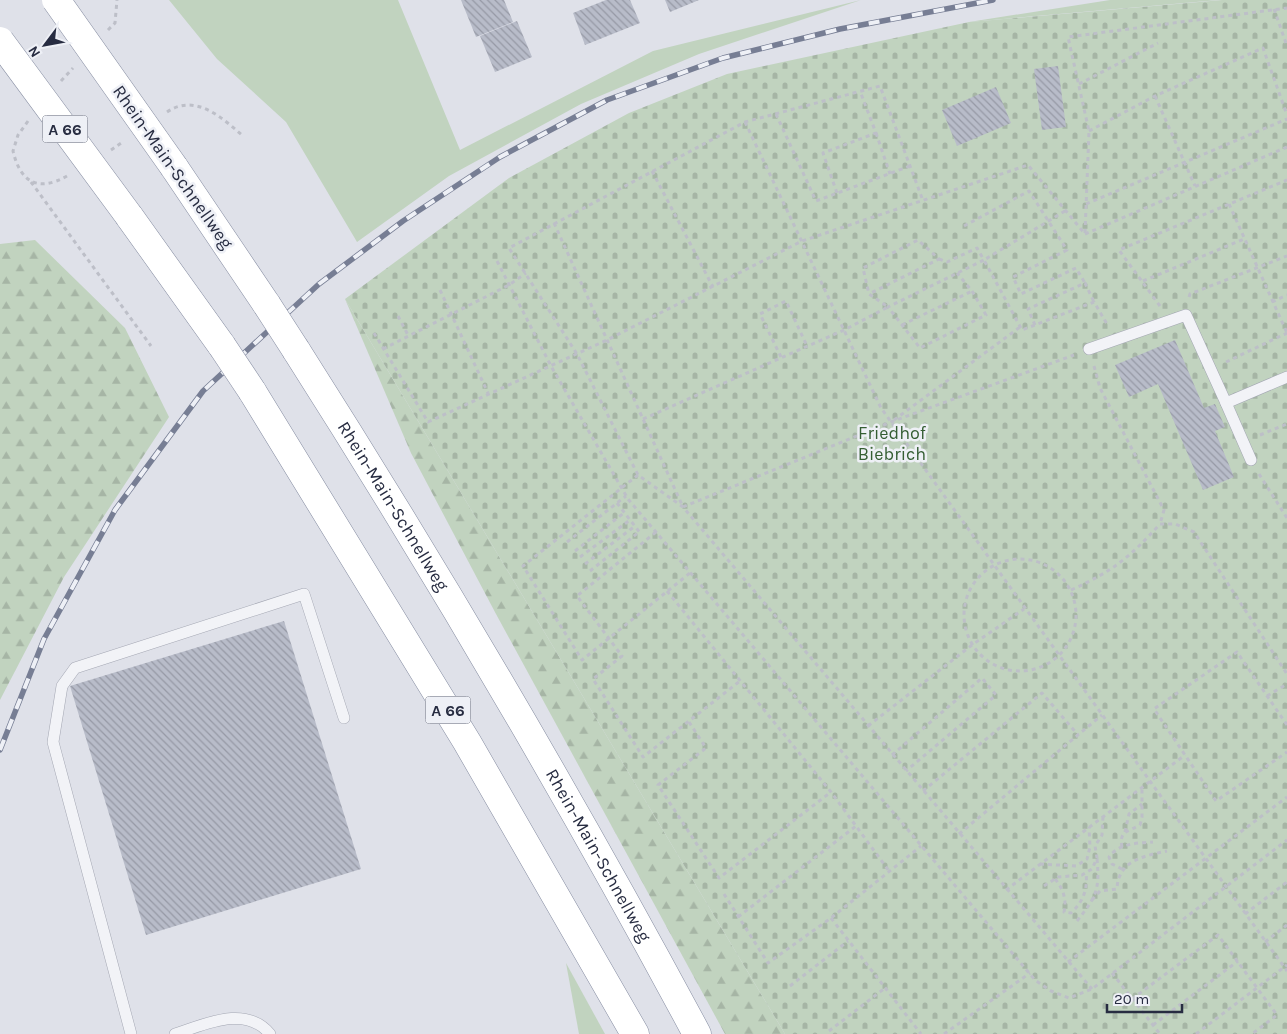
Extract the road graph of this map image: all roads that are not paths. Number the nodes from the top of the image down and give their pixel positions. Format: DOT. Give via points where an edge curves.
graph roads {
  1 [pos="56,0"];
  2 [pos="0,42"];
  3 [pos="1089,349"];
  4 [pos="1287,377"];
  5 [pos="1226,403"];
  6 [pos="1251,460"];
  7 [pos="344,718"];
  8 [pos="130,1034"];
  9 [pos="175,1034"];
  10 [pos="270,1034"];
  11 [pos="635,1034"];
  12 [pos="697,1034"];
  1 -- 12 [label="highway, Rhein-Main-Schnellweg, bridge" via="267,305 452,600 643,931"];
  2 -- 11 [label="highway, A 66, bridge" via="130,216 252,391 467,742"];
  3 -- 5 [label="lane" via="1186,315"];
  4 -- 5 [label="lane"];
  5 -- 6 [label="lane"];
  7 -- 8 [label="lane" via="304,594 75,668 62,686 53,742"];
  9 -- 10 [label="lane" via="225,1018 248,1020"];
}
